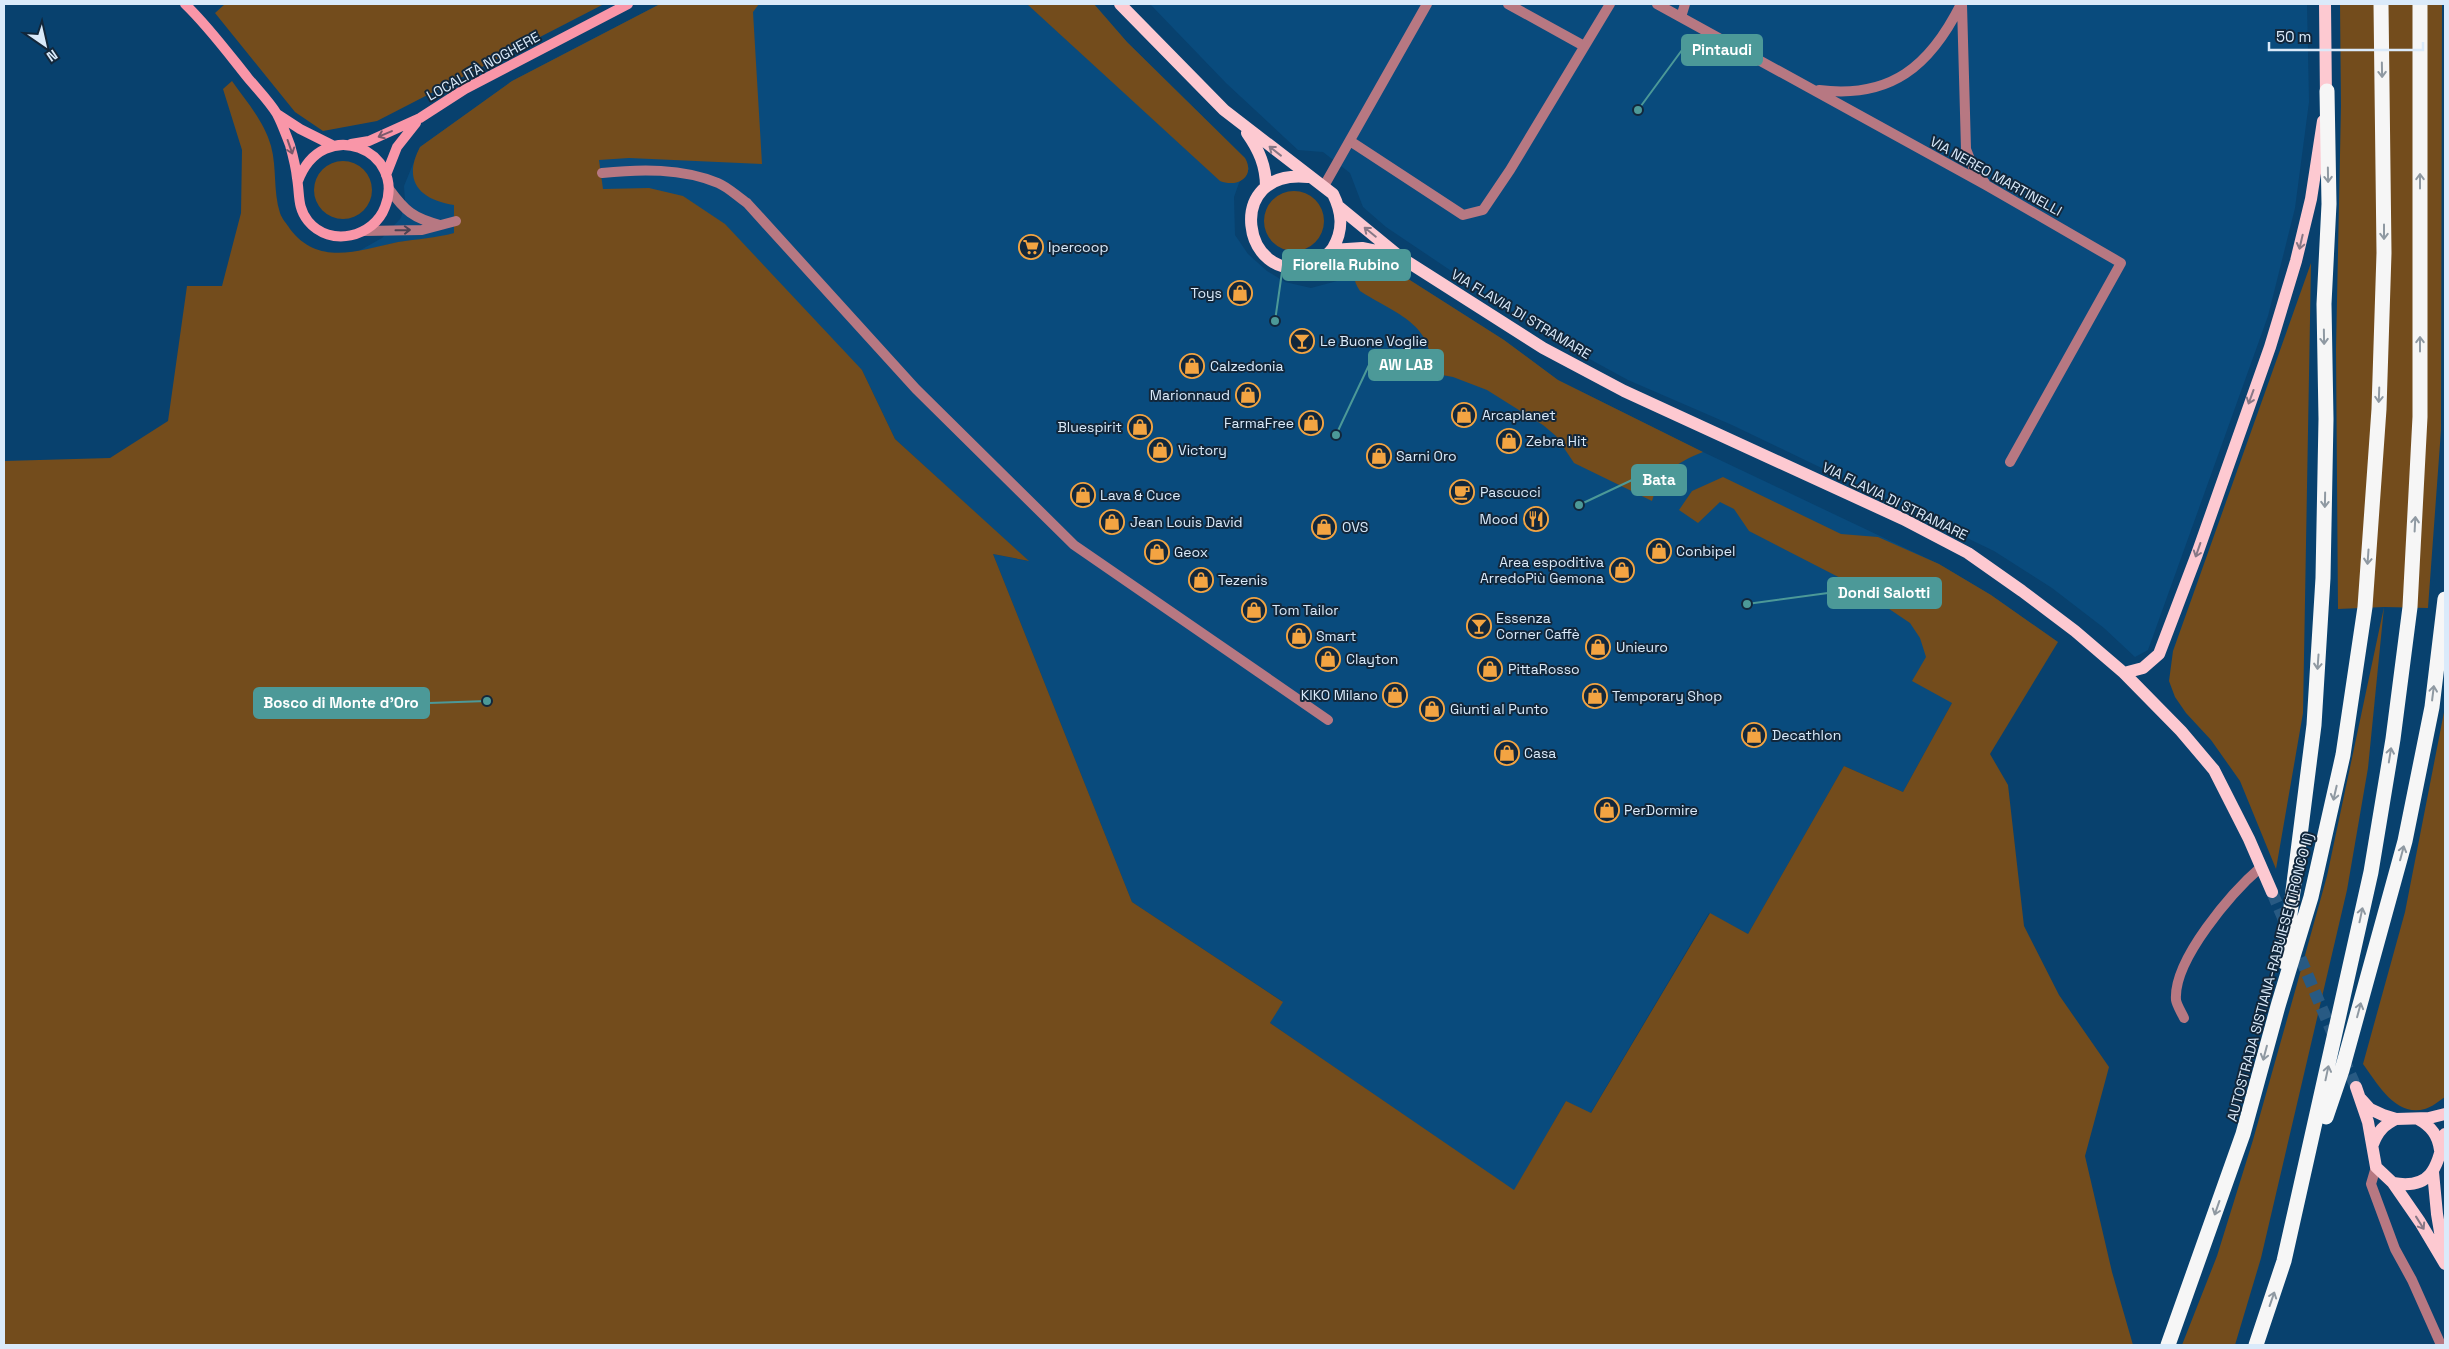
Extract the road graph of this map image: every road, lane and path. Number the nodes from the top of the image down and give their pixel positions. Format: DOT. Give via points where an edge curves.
graph roads {
  1 [pos="185,4"];
  2 [pos="628,4"];
  3 [pos="1120,4"];
  4 [pos="1426,4"];
  5 [pos="1508,4"];
  6 [pos="1610,4"];
  7 [pos="1657,4"];
  8 [pos="1684,4"];
  9 [pos="1961,4"];
  10 [pos="2325,4"];
  11 [pos="2381,4"];
  12 [pos="2420,4"];
  13 [pos="1681,17"];
  14 [pos="1584,46"];
  15 [pos="1811,89"];
  16 [pos="2328,91"];
  17 [pos="277,114"];
  18 [pos="420,118"];
  19 [pos="1242,124"];
  20 [pos="1350,141"];
  21 [pos="348,145"];
  22 [pos="334,146"];
  23 [pos="602,173"];
  24 [pos="386,175"];
  25 [pos="1308,177"];
  26 [pos="298,181"];
  27 [pos="1986,185"];
  28 [pos="1266,186"];
  29 [pos="1324,186"];
  30 [pos="389,188"];
  31 [pos="1339,207"];
  32 [pos="456,221"];
  33 [pos="441,225"];
  34 [pos="364,232"];
  35 [pos="1332,250"];
  36 [pos="1400,257"];
  37 [pos="2010,462"];
  38 [pos="2445,599"];
  39 [pos="2124,673"];
  40 [pos="1328,720"];
  41 [pos="2261,867"];
  42 [pos="2272,892"];
  43 [pos="2278,1006"];
  44 [pos="2184,1018"];
  45 [pos="2445,1114"];
  46 [pos="2396,1119"];
  47 [pos="2418,1119"];
  48 [pos="2445,1134"];
  49 [pos="2373,1144"];
  50 [pos="2440,1152"];
  51 [pos="2376,1167"];
  52 [pos="2433,1172"];
  53 [pos="2393,1183"];
  54 [pos="2300,1189"];
  55 [pos="2445,1263"];
  56 [pos="2168,1345"];
  57 [pos="2256,1345"];
  58 [pos="2441,1345"];
  1 -- 17 [label="main road" via="222,44"];
  2 -- 18 [label="main road, LOCALITÀ NOGHERE" via="466,89"];
  3 -- 19 [label="main road, VIA FLAVIA DI STRAMARE"];
  4 -- 20 [label="street"];
  5 -- 14 [label="street"];
  6 -- 14 [label="street"];
  7 -- 13 [label="street, VIA NEREO MARTINELLI"];
  8 -- 13 [label="street"];
  9 -- 15 [label="street" via="1932,52 1902,76 1872,90 1842,93"];
  9 -- 27 [label="street" via="1966,149 1973,167"];
  10 -- 16 [label="main road"];
  11 -- 43 [label="highway, AUTOSTRADA SISTIANA-RABUIESE (TRONCO II), one-way" via="2383,263 2379,409 2365,607 2343,755 2311,897"];
  54 -- 12 [label="highway, one-way" via="2371,872 2410,607 2420,417"];
  13 -- 15 [label="street, VIA NEREO MARTINELLI"];
  14 -- 20 [label="street" via="1483,210 1463,216"];
  15 -- 27 [label="street, VIA NEREO MARTINELLI"];
  16 -- 39 [label="main road, one-way" via="2311,199 2270,347 2166,639 2159,654 2143,668"];
  16 -- 43 [label="highway, one-way" via="2324,578 2314,725"];
  17 -- 22 [label="main road"];
  17 -- 26 [label="main road, one-way"];
  18 -- 21 [label="main road, LOCALITÀ NOGHERE, one-way" via="369,141"];
  18 -- 24 [label="main road" via="396,147"];
  25 -- 19 [label="main road, VIA FLAVIA DI STRAMARE, one-way"];
  19 -- 28 [label="main road, VIA FLAVIA DI STRAMARE" via="1261,157"];
  20 -- 29 [label="street"];
  21 -- 22 [label="main road"];
  21 -- 24 [label="main road" via="372,155"];
  22 -- 26 [label="main road" via="311,158 302,168"];
  23 -- 40 [label="street" via="647,170 689,174 720,183 747,203 916,389 1074,544"];
  24 -- 30 [label="main road"];
  25 -- 28 [label="main road, VIA FLAVIA DI STRAMARE" via="1278,178"];
  25 -- 29 [label="main road, VIA FLAVIA DI STRAMARE"];
  26 -- 34 [label="main road" via="297,196 309,222 335,236"];
  27 -- 37 [label="street, VIA NEREO MARTINELLI" via="2121,263"];
  28 -- 35 [label="main road, VIA FLAVIA DI STRAMARE" via="1256,198 1250,228 1254,242 1263,254 1290,267 1314,263"];
  29 -- 31 [label="main road, VIA FLAVIA DI STRAMARE"];
  30 -- 33 [label="street" via="404,209 420,220"];
  30 -- 34 [label="main road" via="383,214"];
  31 -- 35 [label="main road" via="1339,236"];
  36 -- 31 [label="main road, VIA FLAVIA DI STRAMARE, one-way"];
  32 -- 33 [label="street"];
  34 -- 33 [label="street, one-way" via="422,230"];
  35 -- 36 [label="main road, VIA FLAVIA DI STRAMARE" via="1362,248"];
  36 -- 39 [label="main road, VIA FLAVIA DI STRAMARE" via="1542,348 1624,391 1903,519 1968,553 2075,631"];
  54 -- 38 [label="highway, one-way" via="2342,1070 2405,842 2432,707"];
  39 -- 41 [label="main road, VIA FLAVIA DI STRAMARE" via="2214,770"];
  41 -- 42 [label="main road, VIA FLAVIA DI STRAMARE"];
  41 -- 44 [label="street" via="2240,885 2205,929 2181,974 2176,1001"];
  43 -- 56 [label="highway, AUTOSTRADA SISTIANA-RABUIESE (TRONCO II), one-way" via="2243,1134"];
  45 -- 47 [label="main road"];
  46 -- 47 [label="main road"];
  46 -- 49 [label="main road" via="2386,1124"];
  46 -- 49 [label="main road" via="2370,1109 2358,1092"];
  47 -- 50 [label="main road" via="2435,1132"];
  48 -- 50 [label="main road"];
  49 -- 51 [label="main road"];
  50 -- 52 [label="main road"];
  51 -- 53 [label="main road"];
  51 -- 58 [label="street" via="2371,1184 2395,1249"];
  52 -- 53 [label="main road" via="2416,1184"];
  52 -- 55 [label="main road"];
  53 -- 55 [label="main road, one-way"];
  57 -- 54 [label="highway, one-way" via="2284,1261"];
}
